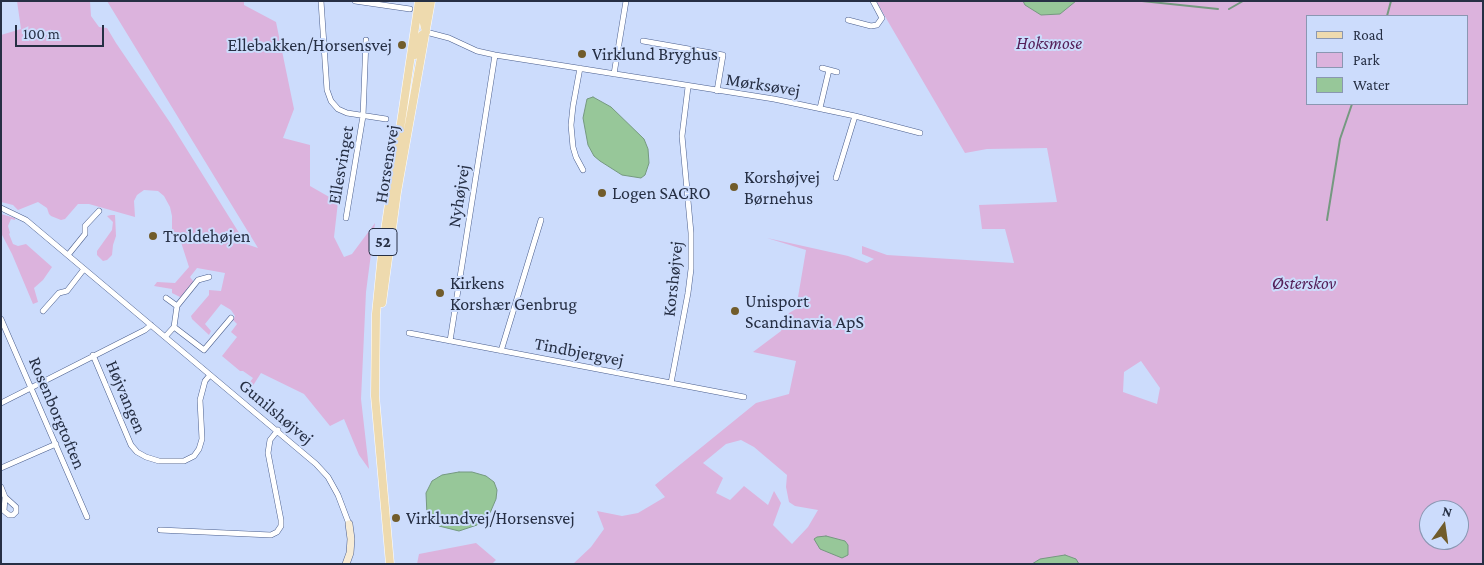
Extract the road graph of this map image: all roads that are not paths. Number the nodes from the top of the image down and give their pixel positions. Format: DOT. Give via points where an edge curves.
graph roads {
  1 [pos="321,1"];
  2 [pos="355,1"];
  3 [pos="415,1"];
  4 [pos="419,1"];
  5 [pos="423,1"];
  6 [pos="431,1"];
  7 [pos="626,1"];
  8 [pos="873,1"];
  9 [pos="369,2"];
  10 [pos="410,9"];
  11 [pos="848,20"];
  12 [pos="426,32"];
  13 [pos="366,40"];
  14 [pos="643,41"];
  15 [pos="495,55"];
  16 [pos="580,68"];
  17 [pos="822,68"];
  18 [pos="829,70"];
  19 [pos="837,72"];
  20 [pos="614,74"];
  21 [pos="408,76"];
  22 [pos="688,87"];
  23 [pos="717,91"];
  24 [pos="820,108"];
  25 [pos="363,116"];
  26 [pos="855,116"];
  27 [pos="386,119"];
  28 [pos="920,133"];
  29 [pos="583,170"];
  30 [pos="836,178"];
  31 [pos="1,208"];
  32 [pos="99,211"];
  33 [pos="346,218"];
  34 [pos="540,220"];
  35 [pos="68,255"];
  36 [pos="84,269"];
  37 [pos="209,277"];
  38 [pos="166,298"];
  39 [pos="176,306"];
  40 [pos="43,311"];
  41 [pos="231,318"];
  42 [pos="1,319"];
  43 [pos="151,325"];
  44 [pos="174,327"];
  45 [pos="409,333"];
  46 [pos="165,337"];
  47 [pos="450,341"];
  48 [pos="501,351"];
  49 [pos="94,355"];
  50 [pos="376,363"];
  51 [pos="210,375"];
  52 [pos="671,383"];
  53 [pos="31,388"];
  54 [pos="744,397"];
  55 [pos="1,403"];
  56 [pos="278,430"];
  57 [pos="56,444"];
  58 [pos="1,468"];
  59 [pos="1,487"];
  60 [pos="6,497"];
  61 [pos="87,517"];
  62 [pos="349,524"];
  63 [pos="160,530"];
  64 [pos="346,564"];
  65 [pos="390,564"];
  1 -- 25 [label="street, Ellesvinget" via="327,90 331,101 338,109"];
  2 -- 9 [label="street"];
  3 -- 10 [label="main road"];
  4 -- 21 [label="main road, Horsensvej / 52"];
  5 -- 12 [label="main road, 52"];
  6 -- 12 [label="main road, Horsensvej / 52"];
  7 -- 20 [label="street"];
  8 -- 11 [label="street" via="882,18 877,25"];
  9 -- 10 [label="street"];
  12 -- 15 [label="street, Mørksøvej"];
  12 -- 21 [label="main road, 52" via="418,44"];
  12 -- 50 [label="main road, Horsensvej / 52" via="397,192"];
  13 -- 25 [label="street, Ellesvinget"];
  14 -- 23 [label="street" via="723,55"];
  15 -- 16 [label="street, Mørksøvej"];
  15 -- 47 [label="street, Nyhøjvej"];
  16 -- 20 [label="street, Mørksøvej"];
  16 -- 29 [label="street" via="571,125 573,147"];
  17 -- 18 [label="street, Mørksøvej"];
  18 -- 19 [label="street, Mørksøvej"];
  18 -- 24 [label="street, Mørksøvej"];
  20 -- 22 [label="street, Mørksøvej"];
  21 -- 50 [label="main road, Horsensvej / 52" via="383,244 376,314"];
  22 -- 23 [label="street, Mørksøvej"];
  22 -- 52 [label="street, Korshøjvej" via="682,136 691,269"];
  23 -- 24 [label="street, Mørksøvej"];
  24 -- 26 [label="street, Mørksøvej"];
  25 -- 27 [label="street, Ellesvinget"];
  25 -- 33 [label="street, Ellesvinget"];
  26 -- 28 [label="street, Mørksøvej"];
  26 -- 30 [label="street"];
  31 -- 35 [label="street, Gunilshøjvej" via="26,220"];
  32 -- 35 [label="street" via="85,226 85,234"];
  34 -- 48 [label="street"];
  35 -- 36 [label="street, Gunilshøjvej"];
  36 -- 40 [label="street"];
  36 -- 43 [label="street, Gunilshøjvej"];
  37 -- 39 [label="street" via="198,280"];
  38 -- 39 [label="street"];
  39 -- 44 [label="street"];
  41 -- 44 [label="street" via="204,350"];
  42 -- 53 [label="street, Rosenborgtoften"];
  43 -- 46 [label="street, Gunilshøjvej"];
  43 -- 49 [label="street"];
  44 -- 46 [label="street"];
  45 -- 47 [label="street, Tindbjergvej"];
  46 -- 51 [label="street, Gunilshøjvej"];
  47 -- 48 [label="street, Tindbjergvej"];
  48 -- 52 [label="street, Tindbjergvej"];
  49 -- 51 [label="street, Højvangen" via="132,445 137,452 159,461 184,461 194,456 199,448 202,439 200,400"];
  49 -- 53 [label="street"];
  50 -- 65 [label="main road, Horsensvej / 52" via="375,396"];
  51 -- 56 [label="street, Gunilshøjvej"];
  52 -- 54 [label="street, Tindbjergvej"];
  53 -- 55 [label="street"];
  53 -- 57 [label="street, Rosenborgtoften"];
  56 -- 62 [label="street, Gunilshøjvej" via="328,477"];
  56 -- 63 [label="street" via="270,440 268,453 281,520 277,532 272,535"];
  57 -- 58 [label="street"];
  57 -- 61 [label="street, Rosenborgtoften"];
  59 -- 60 [label="street"];
  62 -- 64 [label="street" via="350,553"];
}
